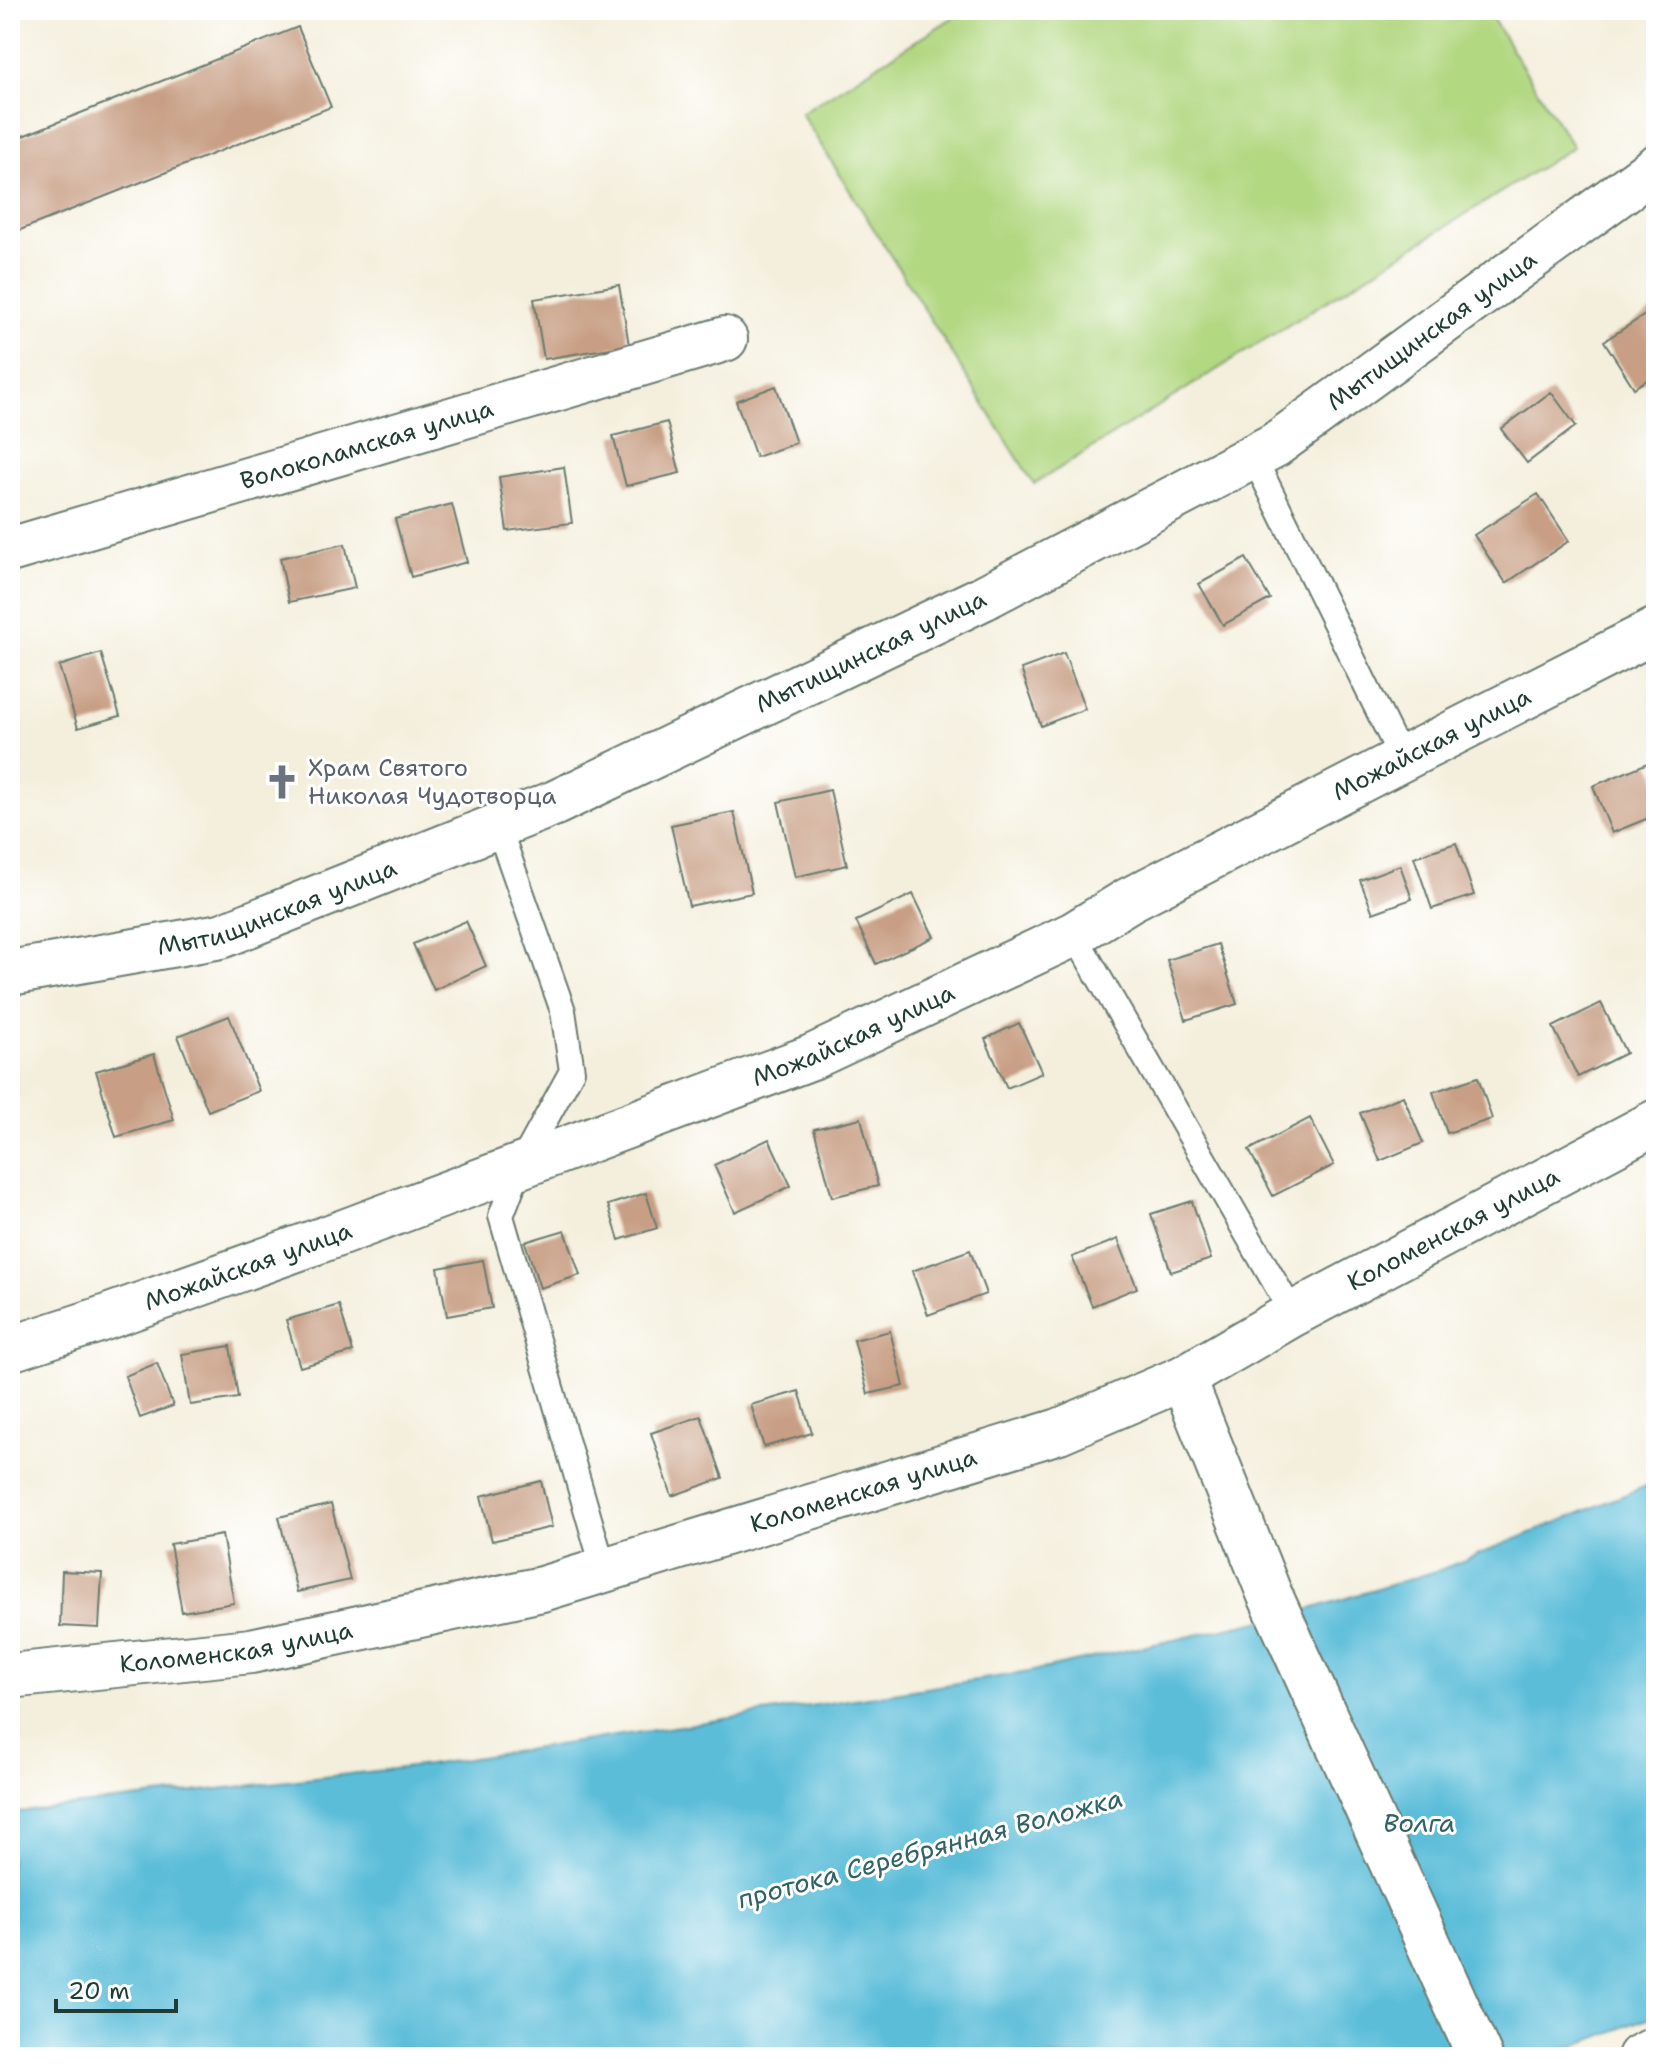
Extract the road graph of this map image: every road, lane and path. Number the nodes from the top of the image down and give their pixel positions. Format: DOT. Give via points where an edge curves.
graph roads {
  1 [pos="1656,167"];
  2 [pos="725,339"];
  3 [pos="1253,456"];
  4 [pos="10,550"];
  5 [pos="1656,630"];
  6 [pos="1402,759"];
  7 [pos="498,826"];
  8 [pos="1074,934"];
  9 [pos="10,973"];
  10 [pos="1656,1122"];
  11 [pos="520,1166"];
  12 [pos="1293,1314"];
  13 [pos="10,1349"];
  14 [pos="1183,1378"];
  15 [pos="604,1570"];
  16 [pos="10,1676"];
  17 [pos="1656,2049"];
  18 [pos="1480,2057"];
  19 [pos="1640,2057"];
  1 -- 3 [label="street, Мытищинская улица"];
  2 -- 4 [label="street, Волоколамская улица"];
  3 -- 6 [label="lane"];
  3 -- 7 [label="street, Мытищинская улица" via="983,598"];
  5 -- 6 [label="street, Можайская улица"];
  6 -- 8 [label="street, Можайская улица" via="1129,900"];
  7 -- 9 [label="street, Мытищинская улица" via="221,936"];
  7 -- 11 [label="lane" via="563,1011 572,1071"];
  8 -- 11 [label="street, Можайская улица" via="812,1057"];
  8 -- 12 [label="lane"];
  10 -- 12 [label="street, Коломенская улица"];
  11 -- 13 [label="street, Можайская улица"];
  11 -- 15 [label="lane" via="501,1216"];
  12 -- 14 [label="street, Коломенская улица"];
  14 -- 15 [label="street, Коломенская улица" via="1059,1431"];
  14 -- 18 [label="street" via="1269,1593"];
  15 -- 16 [label="street, Коломенская улица" via="542,1589 251,1651"];
  17 -- 19 [label="street"];
}
